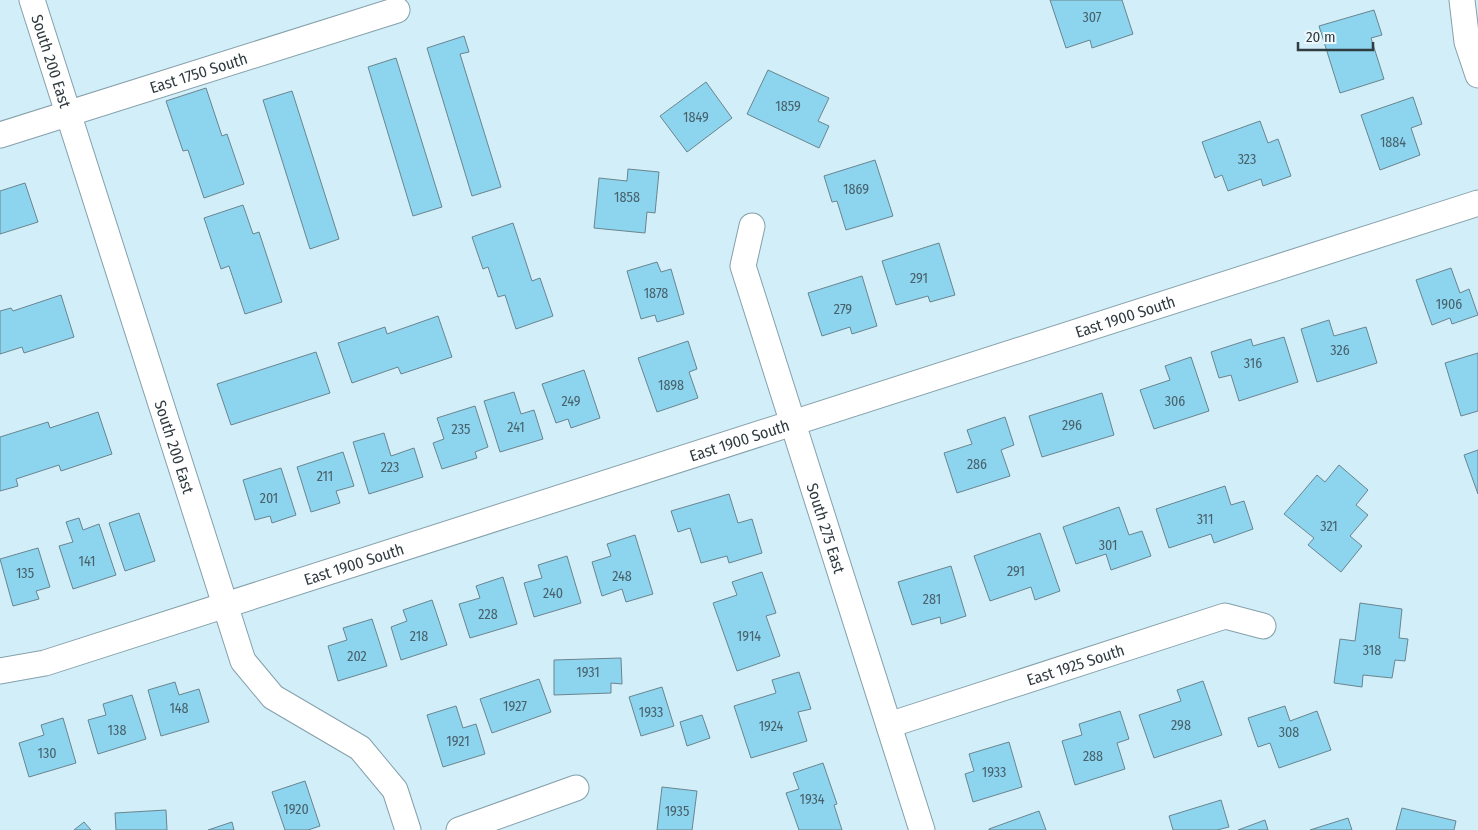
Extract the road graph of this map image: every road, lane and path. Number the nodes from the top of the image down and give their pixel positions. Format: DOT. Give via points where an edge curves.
graph roads {
  1 [pos="32,0"];
  2 [pos="1462,0"];
  3 [pos="397,10"];
  4 [pos="1478,75"];
  5 [pos="69,113"];
  6 [pos="0,135"];
  7 [pos="1478,202"];
  8 [pos="752,226"];
  9 [pos="792,423"];
  10 [pos="225,605"];
  11 [pos="1263,626"];
  12 [pos="0,671"];
  13 [pos="889,725"];
  14 [pos="576,788"];
  15 [pos="408,830"];
  16 [pos="459,830"];
  17 [pos="922,830"];
  1 -- 5 [label="street, South 200 East"];
  2 -- 4 [label="street" via="1467,42"];
  3 -- 5 [label="street, East 1750 South"];
  5 -- 6 [label="street, East 1750 South"];
  5 -- 10 [label="street, South 200 East"];
  7 -- 9 [label="street, East 1900 South"];
  8 -- 9 [label="street, South 275 East" via="743,266"];
  9 -- 10 [label="street, East 1900 South"];
  9 -- 13 [label="street, South 275 East"];
  10 -- 12 [label="street, East 1900 South" via="44,663"];
  10 -- 15 [label="street, South 200 East" via="243,661 273,697 360,748 395,790"];
  11 -- 13 [label="street, East 1925 South" via="1225,616"];
  13 -- 17 [label="street, South 275 East"];
  14 -- 16 [label="street"];
}
